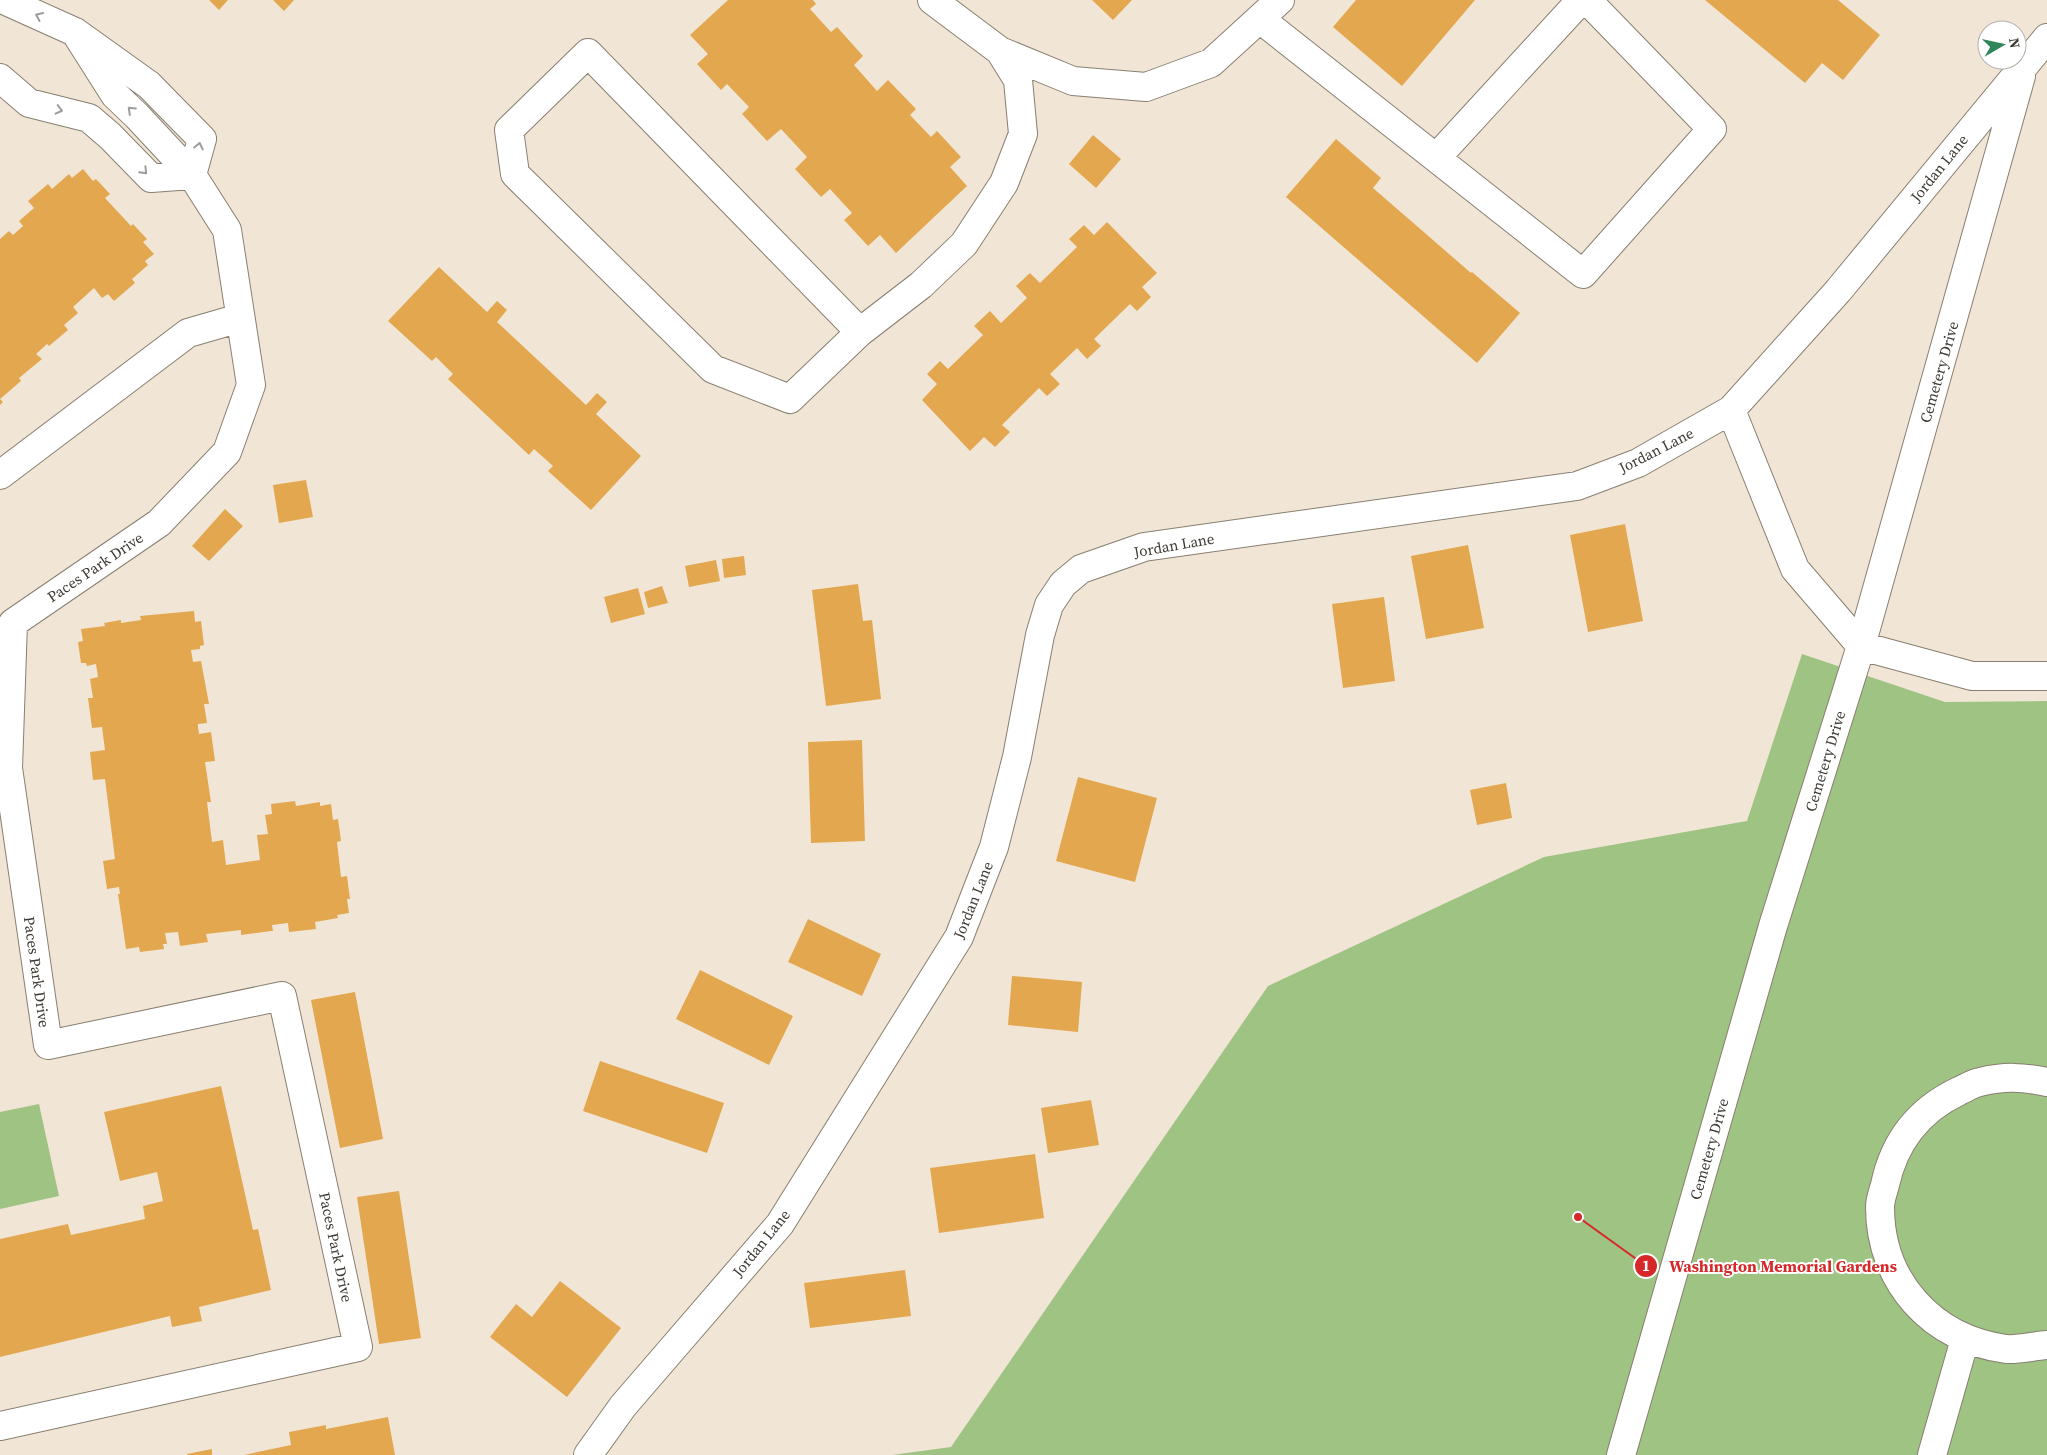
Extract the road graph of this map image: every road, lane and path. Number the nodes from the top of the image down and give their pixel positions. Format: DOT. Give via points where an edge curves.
graph roads {
  1 [pos="4,0"];
  2 [pos="932,0"];
  3 [pos="1280,0"];
  4 [pos="1581,0"];
  5 [pos="1586,0"];
  6 [pos="1260,19"];
  7 [pos="2047,38"];
  8 [pos="1000,51"];
  9 [pos="2027,61"];
  10 [pos="2020,70"];
  11 [pos="2023,70"];
  12 [pos="0,78"];
  13 [pos="1436,158"];
  14 [pos="192,176"];
  15 [pos="240,318"];
  16 [pos="860,332"];
  17 [pos="1731,410"];
  18 [pos="0,475"];
  19 [pos="1861,646"];
  20 [pos="2047,676"];
  21 [pos="4,769"];
  22 [pos="2047,1082"];
  23 [pos="1965,1339"];
  24 [pos="2047,1345"];
  25 [pos="0,1426"];
  26 [pos="588,1455"];
  27 [pos="1621,1455"];
  28 [pos="1932,1455"];
  14 -- 1 [label="street, one-way" via="202,139 149,85 75,32"];
  2 -- 8 [label="street"];
  3 -- 6 [label="street"];
  4 -- 13 [label="street"];
  5 -- 13 [label="street" via="1712,129 1583,274"];
  6 -- 8 [label="street" via="1211,63 1146,87 1073,81"];
  6 -- 13 [label="street"];
  7 -- 9 [label="street, Jordan Lane"];
  8 -- 16 [label="street" via="1018,80 1023,134 1004,183 964,244 921,285"];
  10 -- 17 [label="street, Jordan Lane" via="1838,291"];
  11 -- 19 [label="street, Cemetery Drive"];
  12 -- 14 [label="street, one-way" via="30,103 89,118 151,178"];
  14 -- 15 [label="street, Paces Park Drive" via="227,230"];
  15 -- 18 [label="street" via="188,333"];
  15 -- 21 [label="street, Paces Park Drive" via="251,385 227,452 159,524 13,623"];
  16 -- 16 [label="street" via="588,53 509,130 515,174 713,369 790,399"];
  17 -- 19 [label="street" via="1795,569"];
  17 -- 26 [label="street, Jordan Lane" via="1638,463 1577,486 1144,547 1081,569 1063,584 1049,605 1040,635 1017,757 994,848 959,938 780,1224 623,1406"];
  19 -- 20 [label="street" via="1972,676"];
  19 -- 27 [label="street, Cemetery Drive" via="1773,926"];
  21 -- 25 [label="street, Paces Park Drive" via="48,1045 282,996 358,1347"];
  22 -- 23 [label="street" via="2020,1076 1978,1082 1940,1100 1909,1128 1889,1165 1880,1206 1888,1255 1902,1286 1930,1318"];
  23 -- 24 [label="street" via="2007,1349"];
  23 -- 28 [label="street"];
}
